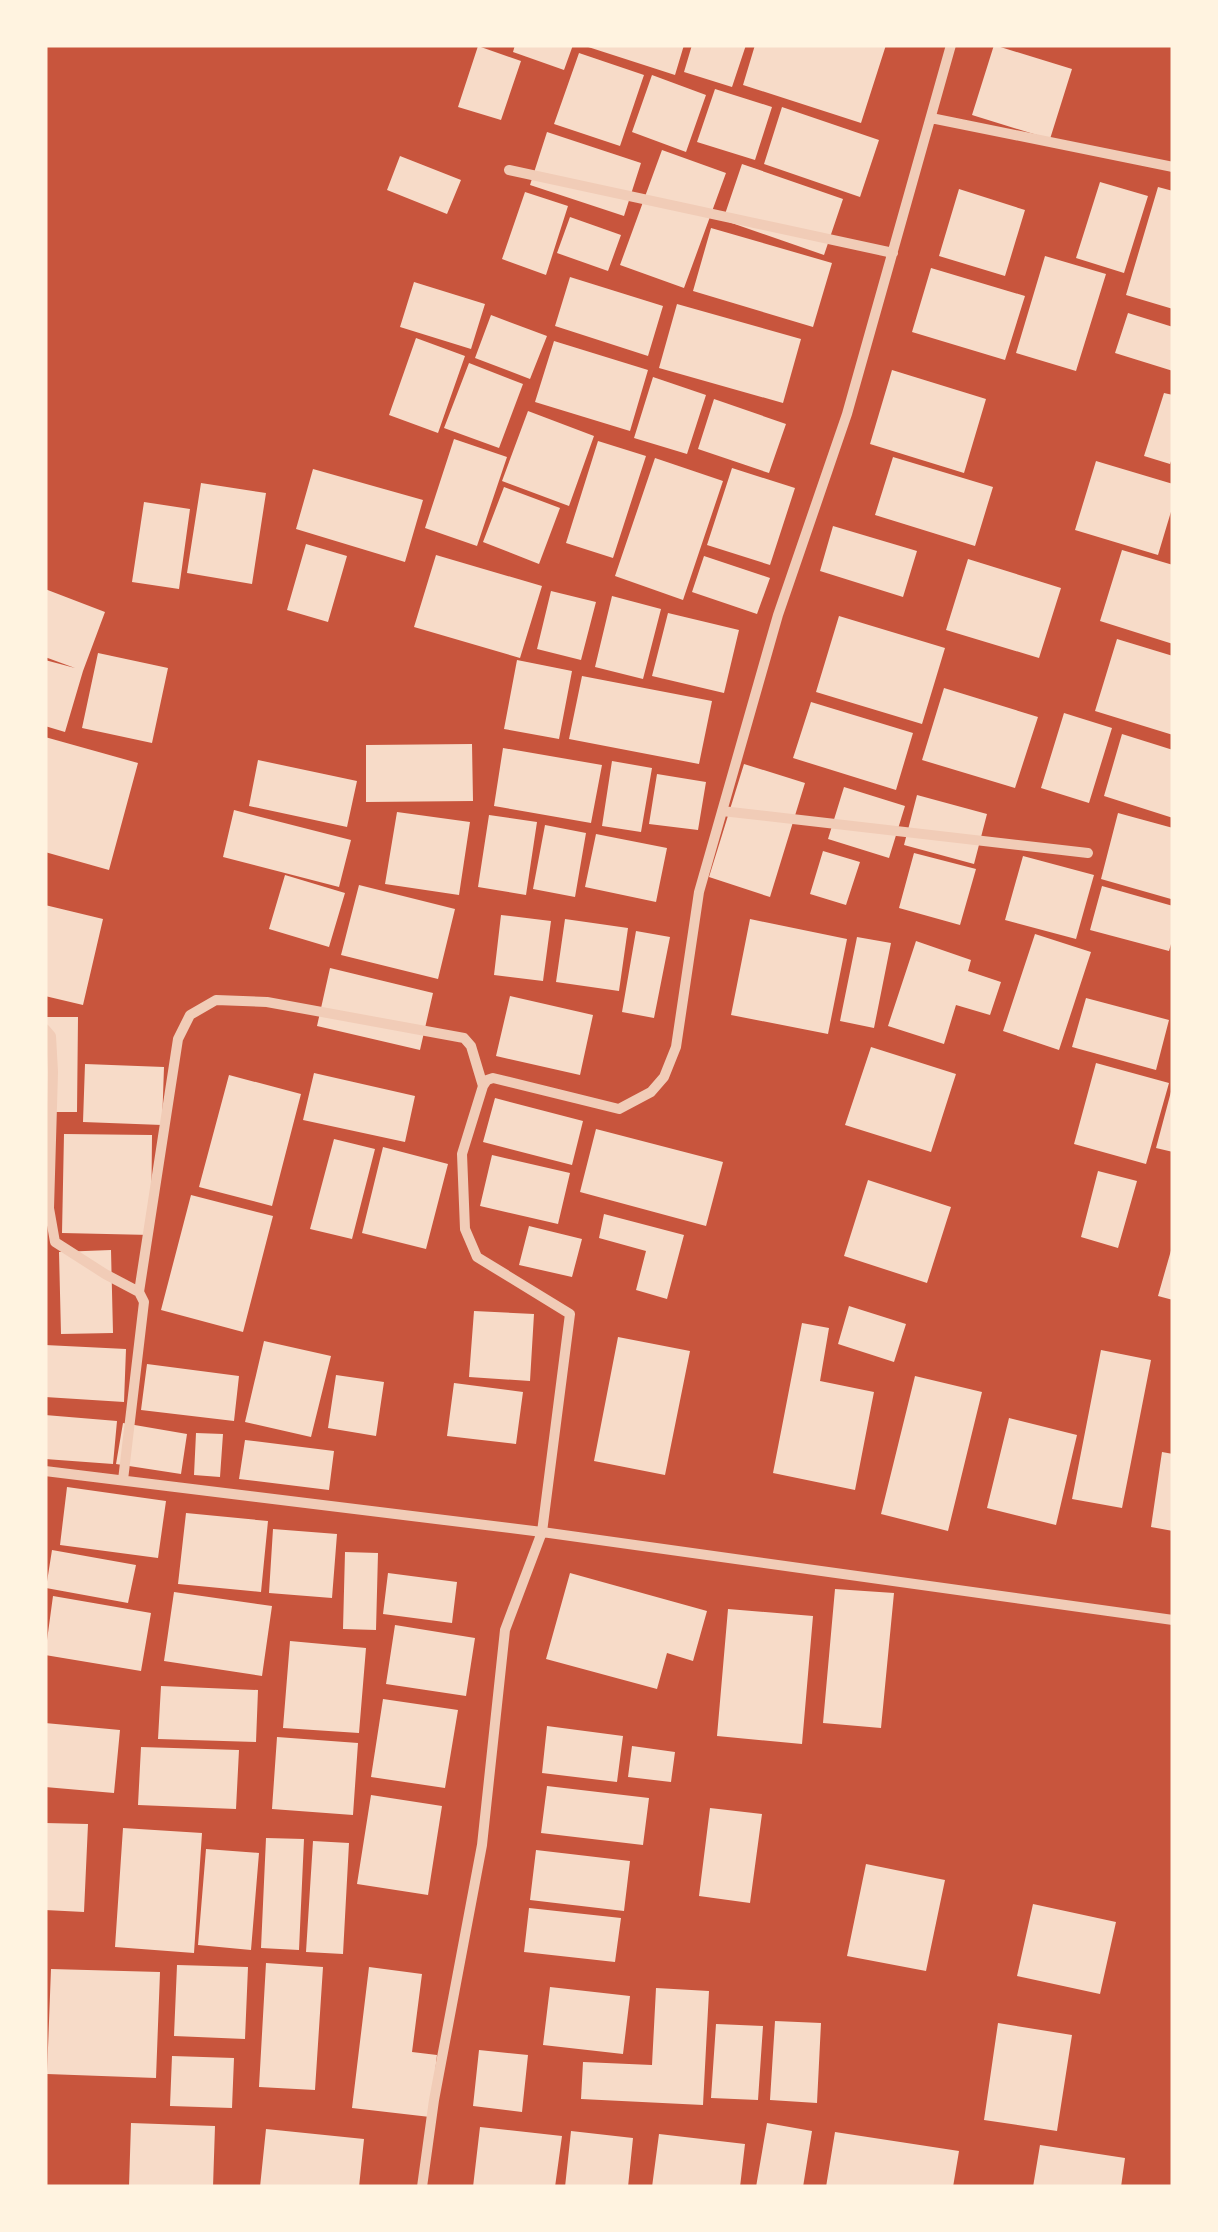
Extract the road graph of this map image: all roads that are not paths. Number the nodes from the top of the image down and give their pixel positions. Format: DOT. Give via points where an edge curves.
graph roads {
  1 [pos="951,45"];
  2 [pos="931,118"];
  3 [pos="1173,167"];
  4 [pos="509,170"];
  5 [pos="894,253"];
  6 [pos="722,811"];
  7 [pos="1088,853"];
  8 [pos="45,1029"];
  9 [pos="482,1086"];
  10 [pos="140,1292"];
  11 [pos="45,1471"];
  12 [pos="124,1480"];
  13 [pos="542,1532"];
  14 [pos="1173,1620"];
  15 [pos="422,2187"];
  1 -- 2 [label="street"];
  2 -- 3 [label="street"];
  2 -- 5 [label="street"];
  4 -- 5 [label="street"];
  5 -- 6 [label="street"];
  6 -- 7 [label="street"];
  6 -- 9 [label="street" via="700,892 676,1048 664,1078 618,1109 493,1078"];
  8 -- 10 [label="street" via="53,1072 49,1208 55,1242"];
  9 -- 10 [label="street" via="464,1038 268,1002 216,1000 190,1015 178,1039"];
  9 -- 13 [label="street" via="462,1154 465,1229 477,1257 570,1314"];
  10 -- 12 [label="street"];
  11 -- 12 [label="street"];
  12 -- 13 [label="street"];
  13 -- 14 [label="street"];
  13 -- 15 [label="street" via="505,1630 482,1845"];
}
